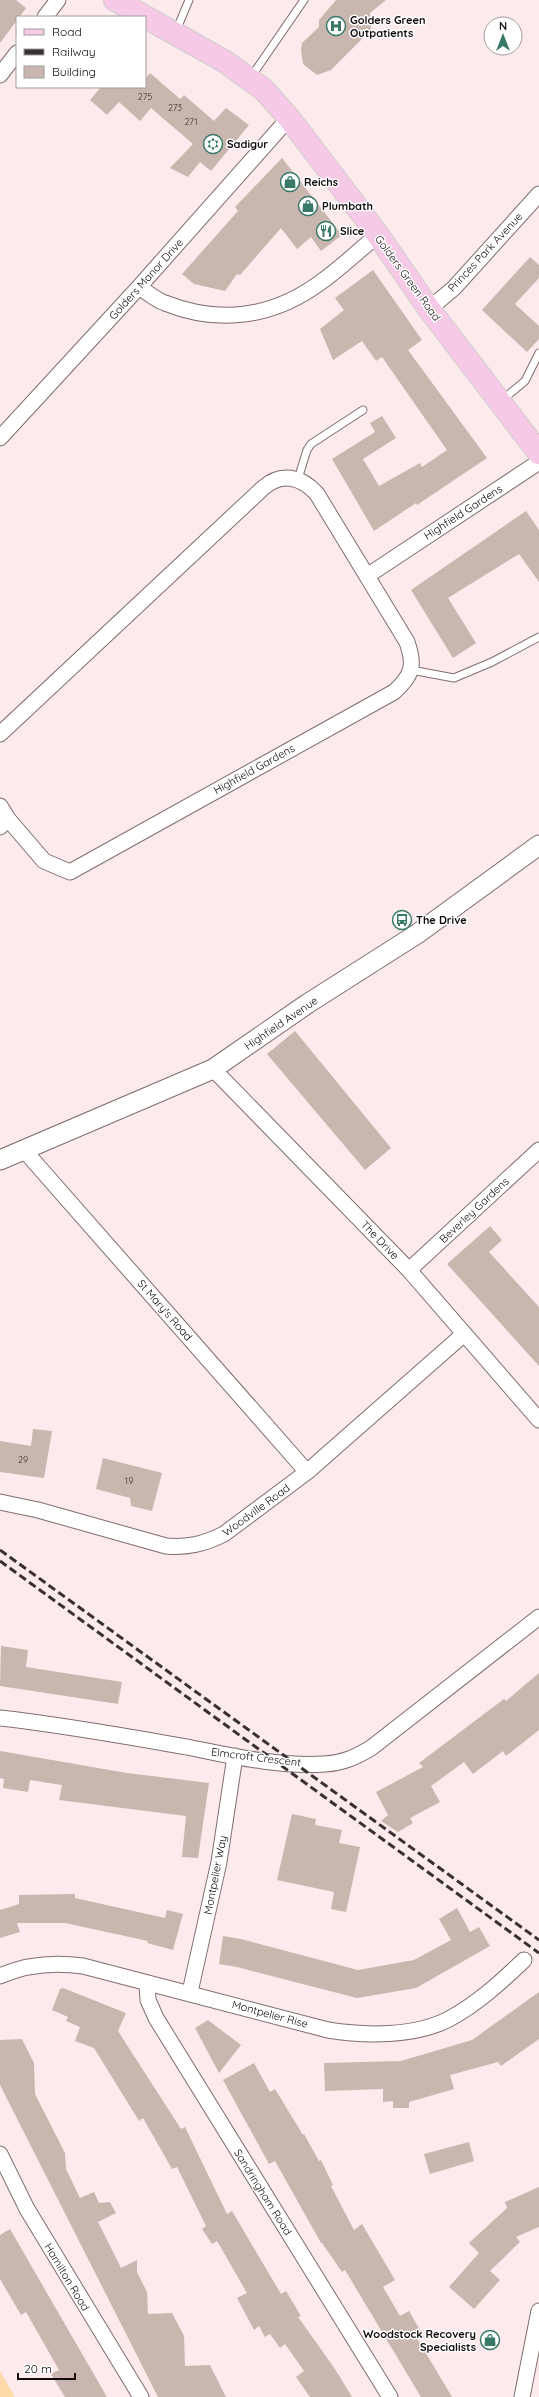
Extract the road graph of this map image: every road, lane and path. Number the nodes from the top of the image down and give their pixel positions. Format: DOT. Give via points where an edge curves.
graph roads {
  1 [pos="58,0"];
  2 [pos="115,0"];
  3 [pos="189,0"];
  4 [pos="304,0"];
  5 [pos="46,16"];
  6 [pos="144,16"];
  7 [pos="146,17"];
  8 [pos="175,33"];
  9 [pos="16,54"];
  10 [pos="0,75"];
  11 [pos="250,79"];
  12 [pos="289,118"];
  13 [pos="539,194"];
  14 [pos="378,235"];
  15 [pos="139,287"];
  16 [pos="430,308"];
  17 [pos="539,353"];
  18 [pos="501,401"];
  19 [pos="363,410"];
  20 [pos="0,438"];
  21 [pos="539,454"];
  22 [pos="539,462"];
  23 [pos="298,479"];
  24 [pos="367,576"];
  25 [pos="539,638"];
  26 [pos="411,670"];
  27 [pos="0,734"];
  28 [pos="0,806"];
  29 [pos="4,823"];
  30 [pos="539,845"];
  31 [pos="213,1069"];
  32 [pos="23,1149"];
  33 [pos="539,1150"];
  34 [pos="0,1160"];
  35 [pos="409,1270"];
  36 [pos="464,1334"];
  37 [pos="539,1420"];
  38 [pos="307,1472"];
  39 [pos="0,1502"];
  40 [pos="539,1617"];
  41 [pos="0,1718"];
  42 [pos="236,1756"];
  43 [pos="524,1960"];
  44 [pos="0,1976"];
  45 [pos="148,1984"];
  46 [pos="190,1992"];
  47 [pos="0,2154"];
  48 [pos="539,2310"];
  49 [pos="141,2397"];
  50 [pos="390,2397"];
  51 [pos="522,2397"];
  1 -- 5 [label="street"];
  2 -- 6 [label="main road, Golders Green Road"];
  3 -- 8 [label="lane"];
  4 -- 11 [label="lane"];
  7 -- 8 [label="main road, Golders Green Road"];
  8 -- 11 [label="main road, Golders Green Road"];
  9 -- 10 [label="street"];
  11 -- 12 [label="main road, Golders Green Road" via="263,89"];
  12 -- 14 [label="main road, Golders Green Road"];
  12 -- 15 [label="street, Golders Manor Drive"];
  13 -- 16 [label="street, Princes Park Avenue" via="454,288"];
  14 -- 15 [label="street" via="321,282 284,303 244,316 215,316 188,310 164,303"];
  14 -- 16 [label="main road, Golders Green Road"];
  15 -- 20 [label="street, Golders Manor Drive"];
  16 -- 18 [label="main road, Golders Green Road"];
  17 -- 18 [label="lane" via="525,381"];
  18 -- 21 [label="main road, Golders Green Road"];
  19 -- 23 [label="lane" via="311,444"];
  22 -- 24 [label="street, Highfield Gardens"];
  23 -- 24 [label="street" via="317,494"];
  23 -- 27 [label="street" via="280,479 266,485"];
  24 -- 26 [label="street" via="407,642 412,660"];
  25 -- 26 [label="lane" via="454,678"];
  26 -- 29 [label="street, Highfield Gardens" via="394,692 70,872 44,861"];
  28 -- 29 [label="street, Highfield Gardens"];
  30 -- 31 [label="street, Highfield Avenue" via="417,934 307,1004"];
  31 -- 32 [label="street, Highfield Avenue"];
  31 -- 35 [label="street, The Drive"];
  32 -- 34 [label="street, Highfield Avenue"];
  32 -- 38 [label="street, St Mary's Road"];
  33 -- 35 [label="street, Beverley Gardens"];
  35 -- 36 [label="street, The Drive"];
  36 -- 37 [label="street, The Drive"];
  36 -- 38 [label="street, Woodville Road"];
  38 -- 39 [label="street, Woodville Road" via="224,1534 184,1547 166,1546 38,1510"];
  40 -- 42 [label="street, Elmcroft Crescent" via="356,1758 311,1764"];
  41 -- 42 [label="street, Elmcroft Crescent" via="65,1725"];
  42 -- 46 [label="street, Montpelier Way" via="219,1862"];
  43 -- 46 [label="street, Montpelier Rise" via="488,1993 448,2020 387,2034 354,2034 328,2030"];
  44 -- 45 [label="street, Montpelier Rise" via="31,1966 66,1964 83,1966"];
  45 -- 46 [label="street, Montpelier Rise"];
  45 -- 50 [label="street, Sandringham Road" via="148,2000 156,2018"];
  47 -- 49 [label="street, Hamilton Road" via="27,2209"];
  48 -- 51 [label="street"];
}
